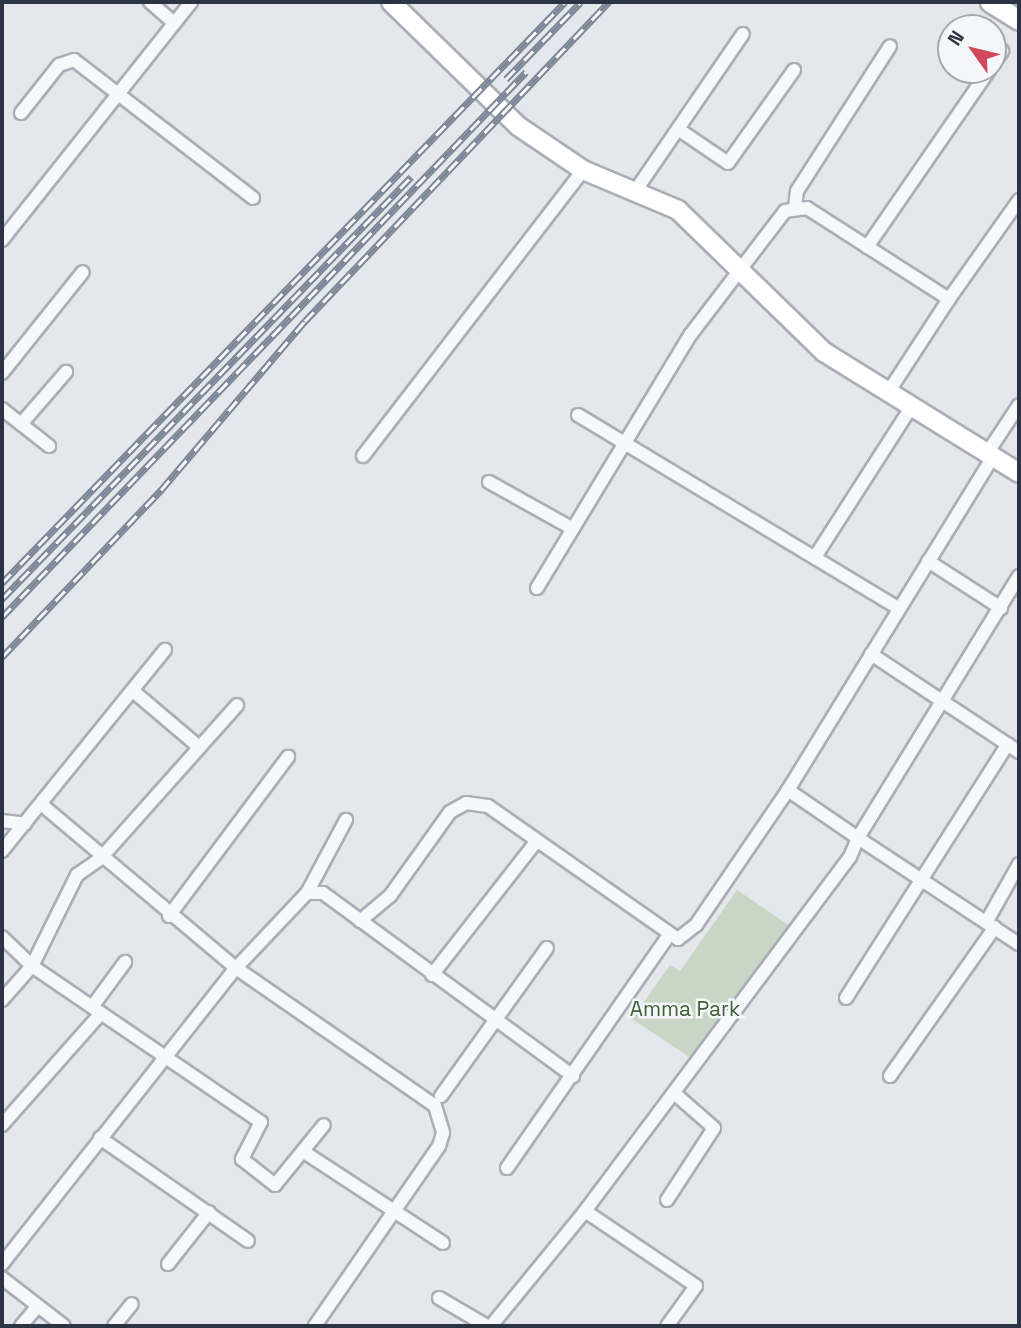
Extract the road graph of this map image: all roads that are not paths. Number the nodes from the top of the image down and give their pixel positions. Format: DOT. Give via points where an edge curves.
graph roads {
  1 [pos="150,2"];
  2 [pos="191,2"];
  3 [pos="391,2"];
  4 [pos="990,2"];
  5 [pos="1019,20"];
  6 [pos="174,23"];
  7 [pos="743,34"];
  8 [pos="890,46"];
  9 [pos="794,70"];
  10 [pos="979,84"];
  11 [pos="118,92"];
  12 [pos="21,113"];
  13 [pos="678,129"];
  14 [pos="583,170"];
  15 [pos="636,190"];
  16 [pos="253,198"];
  17 [pos="1019,200"];
  18 [pos="795,207"];
  19 [pos="2,240"];
  20 [pos="867,247"];
  21 [pos="740,271"];
  22 [pos="82,272"];
  23 [pos="949,299"];
  24 [pos="66,372"];
  25 [pos="2,373"];
  26 [pos="889,391"];
  27 [pos="1019,405"];
  28 [pos="912,406"];
  29 [pos="2,409"];
  30 [pos="578,415"];
  31 [pos="21,424"];
  32 [pos="625,443"];
  33 [pos="48,446"];
  34 [pos="991,453"];
  35 [pos="363,456"];
  36 [pos="1019,473"];
  37 [pos="489,482"];
  38 [pos="573,529"];
  39 [pos="815,557"];
  40 [pos="928,561"];
  41 [pos="1019,576"];
  42 [pos="537,588"];
  43 [pos="1001,608"];
  44 [pos="899,609"];
  45 [pos="165,650"];
  46 [pos="871,654"];
  47 [pos="133,691"];
  48 [pos="946,703"];
  49 [pos="237,705"];
  50 [pos="1008,744"];
  51 [pos="199,747"];
  52 [pos="1019,752"];
  53 [pos="288,757"];
  54 [pos="788,790"];
  55 [pos="41,804"];
  56 [pos="346,820"];
  57 [pos="2,821"];
  58 [pos="25,824"];
  59 [pos="859,838"];
  60 [pos="535,843"];
  61 [pos="2,851"];
  62 [pos="100,859"];
  63 [pos="1019,864"];
  64 [pos="924,881"];
  65 [pos="307,892"];
  66 [pos="169,915"];
  67 [pos="360,921"];
  68 [pos="991,924"];
  69 [pos="668,936"];
  70 [pos="2,937"];
  71 [pos="1019,944"];
  72 [pos="547,948"];
  73 [pos="125,962"];
  74 [pos="32,965"];
  75 [pos="236,968"];
  76 [pos="432,975"];
  77 [pos="846,998"];
  78 [pos="2,1000"];
  79 [pos="96,1010"];
  80 [pos="495,1020"];
  81 [pos="165,1053"];
  82 [pos="573,1076"];
  83 [pos="890,1076"];
  84 [pos="674,1093"];
  85 [pos="441,1096"];
  86 [pos="2,1125"];
  87 [pos="324,1125"];
  88 [pos="100,1138"];
  89 [pos="304,1153"];
  90 [pos="507,1168"];
  91 [pos="667,1200"];
  92 [pos="390,1210"];
  93 [pos="585,1211"];
  94 [pos="209,1212"];
  95 [pos="248,1241"];
  96 [pos="443,1243"];
  97 [pos="2,1264"];
  98 [pos="169,1264"];
  99 [pos="2,1278"];
  100 [pos="439,1298"];
  101 [pos="132,1304"];
  102 [pos="38,1306"];
  103 [pos="22,1326"];
  104 [pos="64,1326"];
  105 [pos="114,1326"];
  106 [pos="315,1326"];
  107 [pos="489,1326"];
  108 [pos="667,1326"];
  1 -- 6 [label="street"];
  2 -- 6 [label="street"];
  3 -- 14 [label="street" via="503,113"];
  4 -- 5 [label="main road"];
  6 -- 11 [label="street"];
  7 -- 13 [label="street"];
  8 -- 18 [label="street" via="797,191"];
  9 -- 13 [label="street" via="728,163"];
  10 -- 20 [label="street"];
  11 -- 12 [label="street" via="68,58"];
  11 -- 16 [label="street"];
  11 -- 19 [label="street"];
  13 -- 15 [label="street"];
  14 -- 15 [label="street"];
  14 -- 35 [label="street"];
  15 -- 21 [label="street" via="678,210"];
  17 -- 23 [label="street"];
  18 -- 20 [label="street"];
  18 -- 21 [label="street" via="785,211"];
  20 -- 23 [label="street"];
  21 -- 26 [label="street" via="824,352"];
  21 -- 32 [label="street" via="691,334"];
  22 -- 25 [label="street"];
  23 -- 26 [label="street"];
  24 -- 31 [label="street"];
  26 -- 28 [label="street"];
  27 -- 34 [label="street"];
  28 -- 34 [label="street"];
  28 -- 39 [label="street"];
  29 -- 31 [label="street"];
  30 -- 32 [label="street"];
  31 -- 33 [label="street"];
  32 -- 38 [label="street"];
  32 -- 39 [label="street"];
  34 -- 36 [label="street"];
  34 -- 40 [label="street"];
  37 -- 38 [label="street"];
  38 -- 42 [label="street"];
  39 -- 44 [label="street"];
  40 -- 43 [label="street"];
  40 -- 44 [label="street"];
  41 -- 43 [label="street"];
  43 -- 48 [label="street"];
  44 -- 46 [label="street"];
  45 -- 47 [label="street"];
  46 -- 48 [label="street"];
  46 -- 54 [label="street"];
  47 -- 51 [label="street"];
  47 -- 55 [label="street"];
  48 -- 50 [label="street"];
  48 -- 59 [label="street"];
  49 -- 51 [label="street"];
  50 -- 52 [label="street"];
  50 -- 64 [label="street"];
  51 -- 62 [label="street"];
  53 -- 66 [label="street"];
  54 -- 59 [label="street"];
  54 -- 69 [label="street" via="696,925 678,939"];
  55 -- 58 [label="street"];
  55 -- 62 [label="street"];
  56 -- 65 [label="street"];
  57 -- 58 [label="street"];
  58 -- 61 [label="street"];
  59 -- 64 [label="street"];
  59 -- 84 [label="street"];
  60 -- 67 [label="street" via="488,806 466,803 450,812 390,896"];
  60 -- 69 [label="street"];
  60 -- 76 [label="street"];
  62 -- 66 [label="street"];
  62 -- 74 [label="street" via="77,876"];
  63 -- 68 [label="street"];
  64 -- 68 [label="street"];
  64 -- 77 [label="street"];
  65 -- 67 [label="street" via="323,893"];
  65 -- 75 [label="street"];
  66 -- 75 [label="street"];
  67 -- 76 [label="street"];
  68 -- 71 [label="street"];
  68 -- 83 [label="street"];
  69 -- 82 [label="street"];
  70 -- 74 [label="street"];
  72 -- 80 [label="street"];
  73 -- 79 [label="street"];
  74 -- 78 [label="street"];
  74 -- 79 [label="street"];
  75 -- 81 [label="street"];
  75 -- 92 [label="street" via="432,1100 442,1139"];
  76 -- 80 [label="street"];
  79 -- 81 [label="street"];
  79 -- 86 [label="street"];
  80 -- 82 [label="street"];
  80 -- 85 [label="street"];
  81 -- 88 [label="street"];
  81 -- 89 [label="street" via="261,1122 242,1159 258,1173 275,1185"];
  82 -- 90 [label="street"];
  84 -- 91 [label="street" via="714,1128"];
  84 -- 93 [label="street"];
  87 -- 89 [label="street"];
  88 -- 94 [label="street"];
  88 -- 97 [label="street"];
  89 -- 92 [label="street"];
  92 -- 96 [label="street"];
  92 -- 106 [label="street"];
  93 -- 107 [label="street"];
  93 -- 108 [label="street" via="696,1286"];
  94 -- 95 [label="street"];
  94 -- 98 [label="street"];
  99 -- 102 [label="street"];
  100 -- 107 [label="street"];
  101 -- 105 [label="street"];
  102 -- 103 [label="street"];
  102 -- 104 [label="street"];
}
